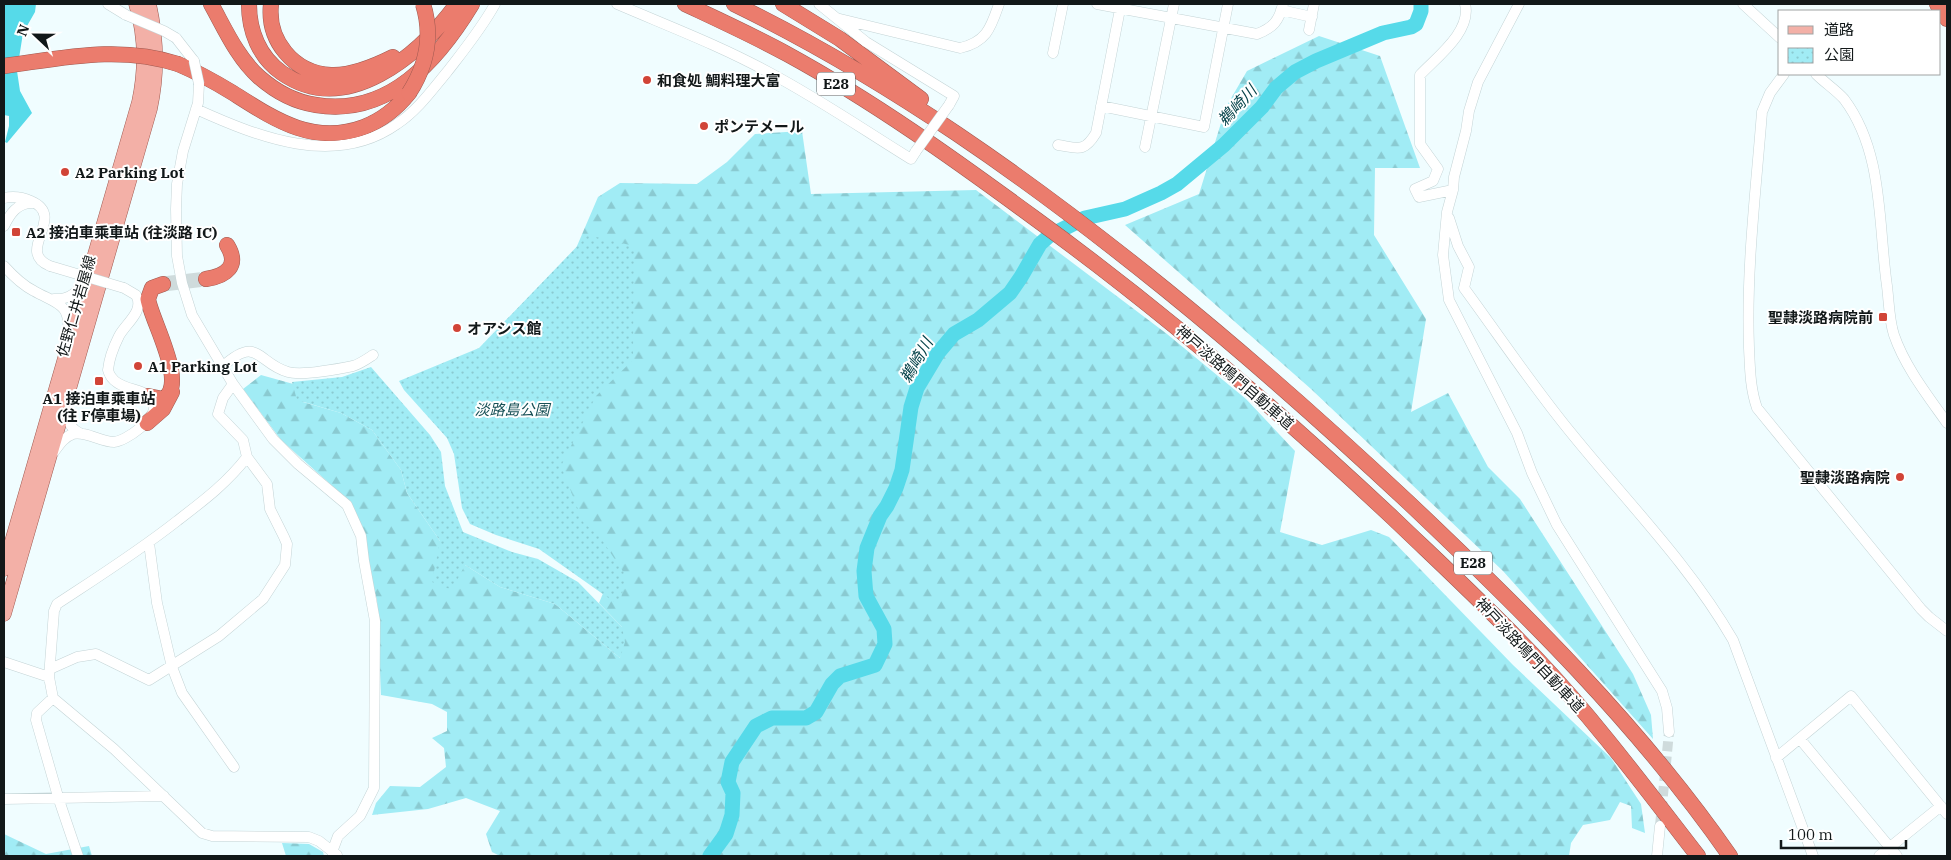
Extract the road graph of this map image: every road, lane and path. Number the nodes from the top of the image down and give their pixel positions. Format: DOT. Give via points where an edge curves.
graph roads {
  1 [pos="108,4"];
  2 [pos="136,4"];
  3 [pos="149,4"];
  4 [pos="211,4"];
  5 [pos="249,4"];
  6 [pos="271,4"];
  7 [pos="418,4"];
  8 [pos="423,4"];
  9 [pos="457,4"];
  10 [pos="472,4"];
  11 [pos="495,4"];
  12 [pos="617,4"];
  13 [pos="675,4"];
  14 [pos="685,4"];
  15 [pos="734,4"];
  16 [pos="783,4"];
  17 [pos="819,4"];
  18 [pos="999,4"];
  19 [pos="1063,4"];
  20 [pos="1097,4"];
  21 [pos="1174,4"];
  22 [pos="1228,4"];
  23 [pos="1314,4"];
  24 [pos="1464,4"];
  25 [pos="1519,4"];
  26 [pos="1743,4"];
  27 [pos="1937,4"];
  28 [pos="1121,6"];
  29 [pos="1282,7"];
  30 [pos="704,13"];
  31 [pos="1312,17"];
  32 [pos="836,18"];
  33 [pos="1171,18"];
  34 [pos="1947,19"];
  35 [pos="437,28"];
  36 [pos="1224,28"];
  37 [pos="1309,30"];
  38 [pos="1778,36"];
  39 [pos="1053,52"];
  40 [pos="425,59"];
  41 [pos="4,66"];
  42 [pos="1783,75"];
  43 [pos="1817,75"];
  44 [pos="1101,106"];
  45 [pos="196,109"];
  46 [pos="1151,116"];
  47 [pos="968,140"];
  48 [pos="1058,145"];
  49 [pos="1145,146"];
  50 [pos="1453,190"];
  51 [pos="4,198"];
  52 [pos="36,203"];
  53 [pos="1447,212"];
  54 [pos="4,226"];
  55 [pos="101,235"];
  56 [pos="227,245"];
  57 [pos="62,263"];
  58 [pos="4,266"];
  59 [pos="206,279"];
  60 [pos="163,284"];
  61 [pos="125,285"];
  62 [pos="54,299"];
  63 [pos="373,355"];
  64 [pos="65,358"];
  65 [pos="222,367"];
  66 [pos="72,379"];
  67 [pos="173,383"];
  68 [pos="233,384"];
  69 [pos="148,396"];
  70 [pos="147,423"];
  71 [pos="1947,423"];
  72 [pos="82,434"];
  73 [pos="247,456"];
  74 [pos="38,499"];
  75 [pos="149,543"];
  76 [pos="4,569"];
  77 [pos="4,614"];
  78 [pos="1947,631"];
  79 [pos="4,662"];
  80 [pos="172,667"];
  81 [pos="48,674"];
  82 [pos="53,698"];
  83 [pos="1668,732"];
  84 [pos="1800,739"];
  85 [pos="1776,758"];
  86 [pos="234,767"];
  87 [pos="164,796"];
  88 [pos="4,800"];
  89 [pos="59,800"];
  90 [pos="1944,810"];
  91 [pos="1660,826"];
  92 [pos="1889,848"];
  93 [pos="1726,852"];
  94 [pos="335,854"];
  95 [pos="1813,854"];
  96 [pos="78,856"];
  97 [pos="1657,856"];
  98 [pos="1698,856"];
  99 [pos="1879,856"];
  100 [pos="1896,856"];
  1 -- 45 [label="street, bridge" via="164,31 186,49 194,61 199,84"];
  2 -- 55 [label="main road, 佐野仁井岩屋線" via="143,39 143,84"];
  3 -- 66 [label="main road, 佐野仁井岩屋線" via="156,50 152,101"];
  4 -- 10 [label="highway" via="241,56 268,84 288,97 337,108 376,100 400,87 436,54"];
  5 -- 35 [label="highway" via="255,41 269,62 298,83 321,88 342,88 380,74 408,56"];
  6 -- 35 [label="highway" via="271,24 284,52 310,71 331,75 354,72 386,60"];
  7 -- 40 [label="highway, bridge" via="426,33"];
  8 -- 40 [label="highway, bridge" via="429,31"];
  9 -- 35 [label="highway"];
  11 -- 45 [label="street" via="466,47 412,113 379,136 340,145 284,142 247,131"];
  12 -- 32 [label="street, bridge" via="770,73 911,158 954,96 866,42"];
  13 -- 30 [label="highway"];
  14 -- 30 [label="highway, 神戸淡路鳴門自動車道 / E28"];
  15 -- 47 [label="highway, 神戸淡路鳴門自動車道 / E28" via="817,47"];
  16 -- 47 [label="highway" via="883,70"];
  17 -- 32 [label="street"];
  18 -- 32 [label="street" via="986,35 970,46 960,48"];
  19 -- 39 [label="street"];
  20 -- 28 [label="street"];
  21 -- 33 [label="street"];
  22 -- 36 [label="street"];
  23 -- 31 [label="street"];
  24 -- 50 [label="street" via="1466,10 1460,34 1420,74 1420,144 1438,169 1433,181 1415,189 1419,197"];
  25 -- 50 [label="street" via="1478,82"];
  26 -- 38 [label="street"];
  27 -- 34 [label="highway"];
  28 -- 33 [label="street"];
  28 -- 44 [label="street"];
  29 -- 31 [label="street"];
  29 -- 36 [label="street" via="1276,24 1257,34"];
  30 -- 98 [label="highway, 神戸淡路鳴門自動車道 / E28" via="789,55 911,130 1120,281 1175,325 1348,477 1538,659 1642,782"];
  31 -- 37 [label="street"];
  33 -- 36 [label="street"];
  33 -- 46 [label="street"];
  36 -- 46 [label="street" via="1204,126"];
  40 -- 41 [label="highway, bridge" via="416,83 392,111 370,124 342,133 304,131 276,120 210,80 178,64 150,56 94,54"];
  42 -- 78 [label="street" via="1770,93 1762,112 1748,312 1753,398 1757,408 1921,609"];
  43 -- 71 [label="street" via="1847,104 1870,150 1894,334 1906,362"];
  44 -- 46 [label="street"];
  44 -- 48 [label="street" via="1096,133 1089,144 1082,149"];
  45 -- 65 [label="street" via="177,184 176,256 192,315"];
  46 -- 49 [label="street"];
  47 -- 93 [label="highway, 神戸淡路鳴門自動車道 / E28" via="1075,218 1190,310 1298,401 1484,574 1644,744"];
  50 -- 53 [label="street"];
  51 -- 52 [label="street" via="22,198"];
  52 -- 54 [label="street" via="25,203 16,208"];
  52 -- 61 [label="street, bridge" via="43,209 45,217 37,246 42,262"];
  53 -- 83 [label="street" via="1442,255 1449,300 1517,433 1558,526 1662,691"];
  53 -- 85 [label="street" via="1469,267 1464,288 1571,434 1658,536 1717,612 1733,640"];
  55 -- 62 [label="street" via="80,288 65,298"];
  55 -- 64 [label="main road, 佐野仁井岩屋線"];
  56 -- 59 [label="highway" via="232,254 230,267 223,274"];
  57 -- 61 [label="street"];
  58 -- 62 [label="street" via="26,286"];
  60 -- 67 [label="highway" via="152,288 148,299 170,364"];
  61 -- 69 [label="street" via="136,295 139,303 118,339 108,370 115,382"];
  62 -- 64 [label="street" via="63,306 69,321"];
  63 -- 65 [label="street" via="354,365 290,373 257,352 244,352"];
  64 -- 76 [label="main road, 佐野仁井岩屋線"];
  65 -- 68 [label="street"];
  66 -- 72 [label="street" via="66,414 70,424"];
  66 -- 74 [label="main road, 佐野仁井岩屋線"];
  67 -- 69 [label="highway" via="170,393 163,398"];
  67 -- 70 [label="highway" via="167,404"];
  68 -- 73 [label="street" via="223,398 218,414 243,440"];
  68 -- 94 [label="street" via="273,439 347,505 361,536 375,621 374,788 360,816 338,836"];
  69 -- 70 [label="street" via="155,408"];
  70 -- 72 [label="street" via="118,441"];
  72 -- 74 [label="street" via="71,435 58,446"];
  73 -- 75 [label="street" via="216,492"];
  73 -- 80 [label="street" via="267,484 270,509 286,544 285,565 263,599 219,636"];
  74 -- 77 [label="main road, 佐野仁井岩屋線"];
  75 -- 80 [label="street" via="157,603"];
  75 -- 81 [label="street" via="57,604"];
  79 -- 81 [label="street"];
  80 -- 81 [label="street" via="149,680 96,654 77,657"];
  80 -- 86 [label="street" via="182,693"];
  81 -- 82 [label="street"];
  82 -- 87 [label="street"];
  82 -- 89 [label="street" via="37,713 36,720"];
  84 -- 85 [label="street"];
  84 -- 90 [label="street" via="1851,696"];
  84 -- 92 [label="street"];
  85 -- 95 [label="street"];
  87 -- 89 [label="street"];
  87 -- 94 [label="street" via="202,833 212,836 309,837"];
  88 -- 89 [label="street"];
  89 -- 96 [label="street"];
  90 -- 92 [label="street"];
  91 -- 97 [label="street"];
  92 -- 99 [label="street"];
  92 -- 100 [label="street"];
}
